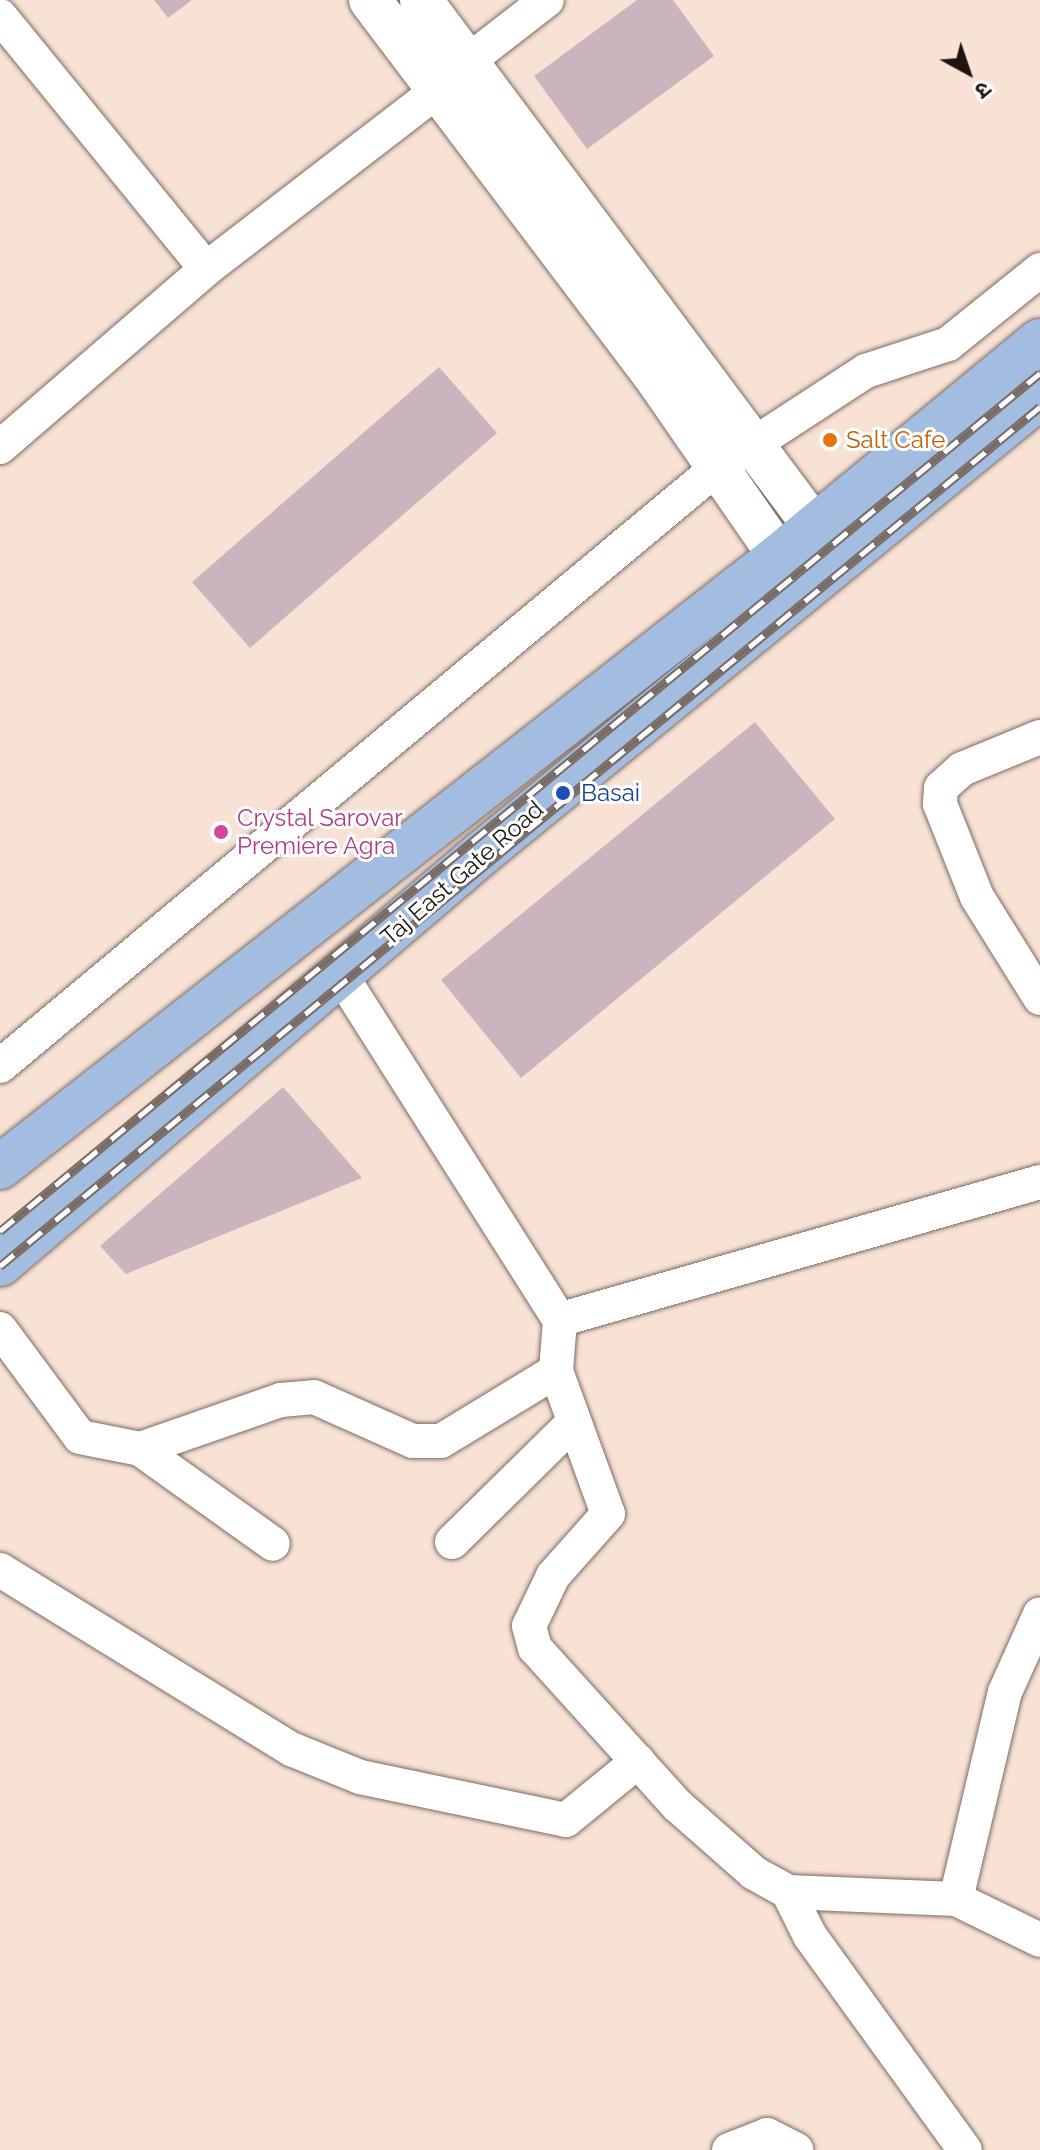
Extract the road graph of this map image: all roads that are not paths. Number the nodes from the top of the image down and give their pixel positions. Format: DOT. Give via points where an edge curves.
graph roads {
  1 [pos="370,0"];
  2 [pos="421,0"];
  3 [pos="547,0"];
  4 [pos="0,16"];
  5 [pos="467,62"];
  6 [pos="436,92"];
  7 [pos="206,269"];
  8 [pos="1040,270"];
  9 [pos="1040,341"];
  10 [pos="1040,397"];
  11 [pos="0,447"];
  12 [pos="732,457"];
  13 [pos="827,544"];
  14 [pos="791,573"];
  15 [pos="1040,737"];
  16 [pos="342,977"];
  17 [pos="1040,998"];
  18 [pos="0,1066"];
  19 [pos="0,1167"];
  20 [pos="1040,1182"];
  21 [pos="0,1264"];
  22 [pos="560,1320"];
  23 [pos="0,1329"];
  24 [pos="556,1371"];
  25 [pos="572,1424"];
  26 [pos="140,1449"];
  27 [pos="452,1542"];
  28 [pos="273,1544"];
  29 [pos="0,1570"];
  30 [pos="1040,1614"];
  31 [pos="638,1761"];
  32 [pos="788,1892"];
  33 [pos="956,1899"];
  34 [pos="1040,1940"];
  35 [pos="729,2150"];
  36 [pos="796,2150"];
  37 [pos="965,2150"];
  1 -- 6 [label="street"];
  2 -- 5 [label="street"];
  3 -- 5 [label="street"];
  4 -- 7 [label="street"];
  5 -- 12 [label="street"];
  6 -- 7 [label="street"];
  6 -- 12 [label="street"];
  7 -- 11 [label="street"];
  8 -- 12 [label="street" via="948,344 866,371"];
  9 -- 13 [label="main road"];
  10 -- 13 [label="main road"];
  12 -- 13 [label="street"];
  12 -- 14 [label="street"];
  12 -- 18 [label="street"];
  13 -- 14 [label="main road"];
  14 -- 16 [label="main road, Taj East Gate Road"];
  14 -- 19 [label="main road"];
  15 -- 17 [label="street" via="962,769 941,788 940,804 984,910"];
  16 -- 21 [label="main road, Taj East Gate Road"];
  16 -- 22 [label="street"];
  20 -- 22 [label="street"];
  22 -- 24 [label="street"];
  23 -- 26 [label="street" via="70,1428 90,1441"];
  24 -- 25 [label="street"];
  24 -- 26 [label="street" via="441,1441 413,1441 314,1397 281,1400"];
  25 -- 27 [label="street"];
  25 -- 31 [label="street" via="608,1514 553,1576 529,1637"];
  26 -- 28 [label="street"];
  29 -- 31 [label="street" via="291,1749 360,1777 566,1820"];
  30 -- 33 [label="street" via="1005,1692"];
  31 -- 32 [label="street" via="723,1850"];
  32 -- 33 [label="street"];
  32 -- 37 [label="street" via="810,1936"];
  33 -- 34 [label="street"];
  35 -- 36 [label="street" via="767,2135"];
}
